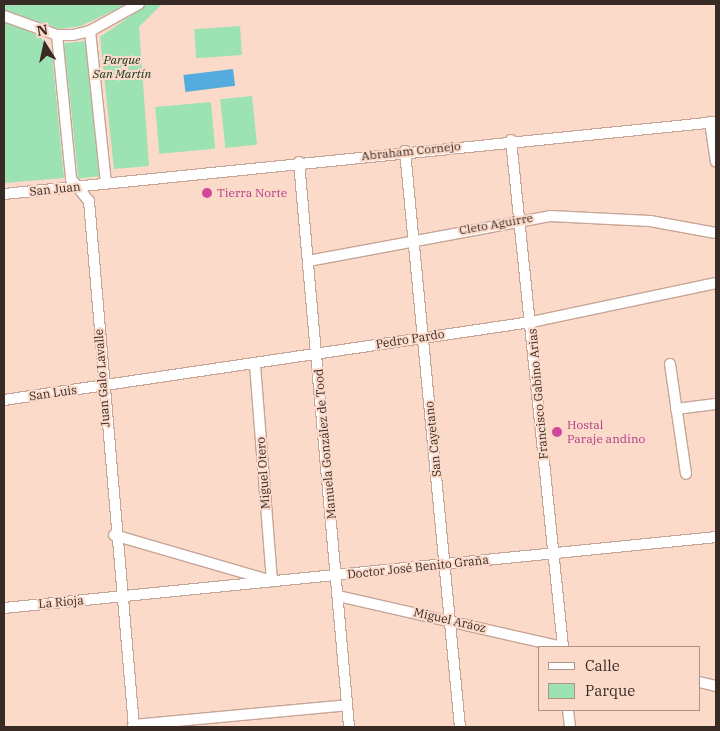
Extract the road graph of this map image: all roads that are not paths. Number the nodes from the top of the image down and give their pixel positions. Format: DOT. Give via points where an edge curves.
graph roads {
  1 [pos="139,4"];
  2 [pos="4,16"];
  3 [pos="90,31"];
  4 [pos="57,35"];
  5 [pos="713,122"];
  6 [pos="511,140"];
  7 [pos="405,151"];
  8 [pos="299,162"];
  9 [pos="716,162"];
  10 [pos="106,183"];
  11 [pos="77,186"];
  12 [pos="4,194"];
  13 [pos="521,218"];
  14 [pos="716,233"];
  15 [pos="414,239"];
  16 [pos="308,260"];
  17 [pos="716,283"];
  18 [pos="531,322"];
  19 [pos="422,336"];
  20 [pos="317,354"];
  21 [pos="670,364"];
  22 [pos="255,366"];
  23 [pos="102,386"];
  24 [pos="4,400"];
  25 [pos="716,404"];
  26 [pos="676,409"];
  27 [pos="686,474"];
  28 [pos="114,535"];
  29 [pos="716,537"];
  30 [pos="553,554"];
  31 [pos="446,564"];
  32 [pos="336,575"];
  33 [pos="272,581"];
  34 [pos="338,596"];
  35 [pos="119,597"];
  36 [pos="4,608"];
  37 [pos="451,619"];
  38 [pos="558,646"];
  39 [pos="562,646"];
  40 [pos="700,682"];
  41 [pos="716,686"];
  42 [pos="347,705"];
  43 [pos="568,711"];
  44 [pos="134,726"];
  45 [pos="349,727"];
  46 [pos="460,727"];
  47 [pos="570,727"];
  1 -- 3 [label="street"];
  2 -- 4 [label="street"];
  3 -- 4 [label="street"];
  3 -- 10 [label="street"];
  4 -- 11 [label="street, Juan Galo Lavalle" via="71,179"];
  5 -- 6 [label="street, Abraham Cornejo"];
  5 -- 9 [label="street"];
  6 -- 7 [label="street, Abraham Cornejo"];
  6 -- 13 [label="street, Francisco Gabino Arias"];
  7 -- 8 [label="street, Abraham Cornejo"];
  7 -- 15 [label="street, San Cayetano"];
  8 -- 10 [label="street, Abraham Cornejo"];
  8 -- 16 [label="street, Manuela González de Tood"];
  10 -- 11 [label="street, San Juan"];
  11 -- 12 [label="street, San Juan"];
  11 -- 23 [label="street, Juan Galo Lavalle" via="89,201"];
  13 -- 14 [label="street, Cleto Aguirre" via="616,218"];
  13 -- 15 [label="street, Cleto Aguirre"];
  13 -- 18 [label="street, Francisco Gabino Arias"];
  15 -- 16 [label="street, Cleto Aguirre"];
  15 -- 19 [label="street, San Cayetano"];
  16 -- 20 [label="street, Manuela González de Tood"];
  17 -- 18 [label="street, Pedro Pardo"];
  18 -- 19 [label="street, Pedro Pardo"];
  18 -- 30 [label="street, Francisco Gabino Arias"];
  19 -- 20 [label="street, Pedro Pardo"];
  19 -- 31 [label="street, San Cayetano"];
  20 -- 22 [label="street, Pedro Pardo"];
  20 -- 32 [label="street, Manuela González de Tood"];
  21 -- 26 [label="street"];
  22 -- 23 [label="street, Pedro Pardo"];
  22 -- 33 [label="street, Miguel Otero"];
  23 -- 24 [label="street, San Luis"];
  23 -- 28 [label="street, Juan Galo Lavalle"];
  25 -- 26 [label="street"];
  26 -- 27 [label="street"];
  28 -- 33 [label="street"];
  28 -- 35 [label="street, Juan Galo Lavalle"];
  29 -- 30 [label="street, Doctor José Benito Graña"];
  30 -- 31 [label="street, Doctor José Benito Graña"];
  30 -- 39 [label="street, Francisco Gabino Arias"];
  31 -- 32 [label="street, Doctor José Benito Graña"];
  31 -- 37 [label="street, San Cayetano"];
  32 -- 33 [label="street, Doctor José Benito Graña"];
  32 -- 34 [label="street, Manuela González de Tood"];
  33 -- 35 [label="street, Doctor José Benito Graña"];
  34 -- 37 [label="street, Miguel Aráoz"];
  34 -- 42 [label="street, Manuela González de Tood"];
  35 -- 36 [label="street, La Rioja"];
  35 -- 44 [label="street, Juan Galo Lavalle"];
  37 -- 38 [label="street, Miguel Aráoz"];
  37 -- 46 [label="street, San Cayetano"];
  40 -- 41 [label="street"];
  42 -- 44 [label="street"];
  42 -- 45 [label="street, Manuela González de Tood"];
  43 -- 47 [label="street"];
}
